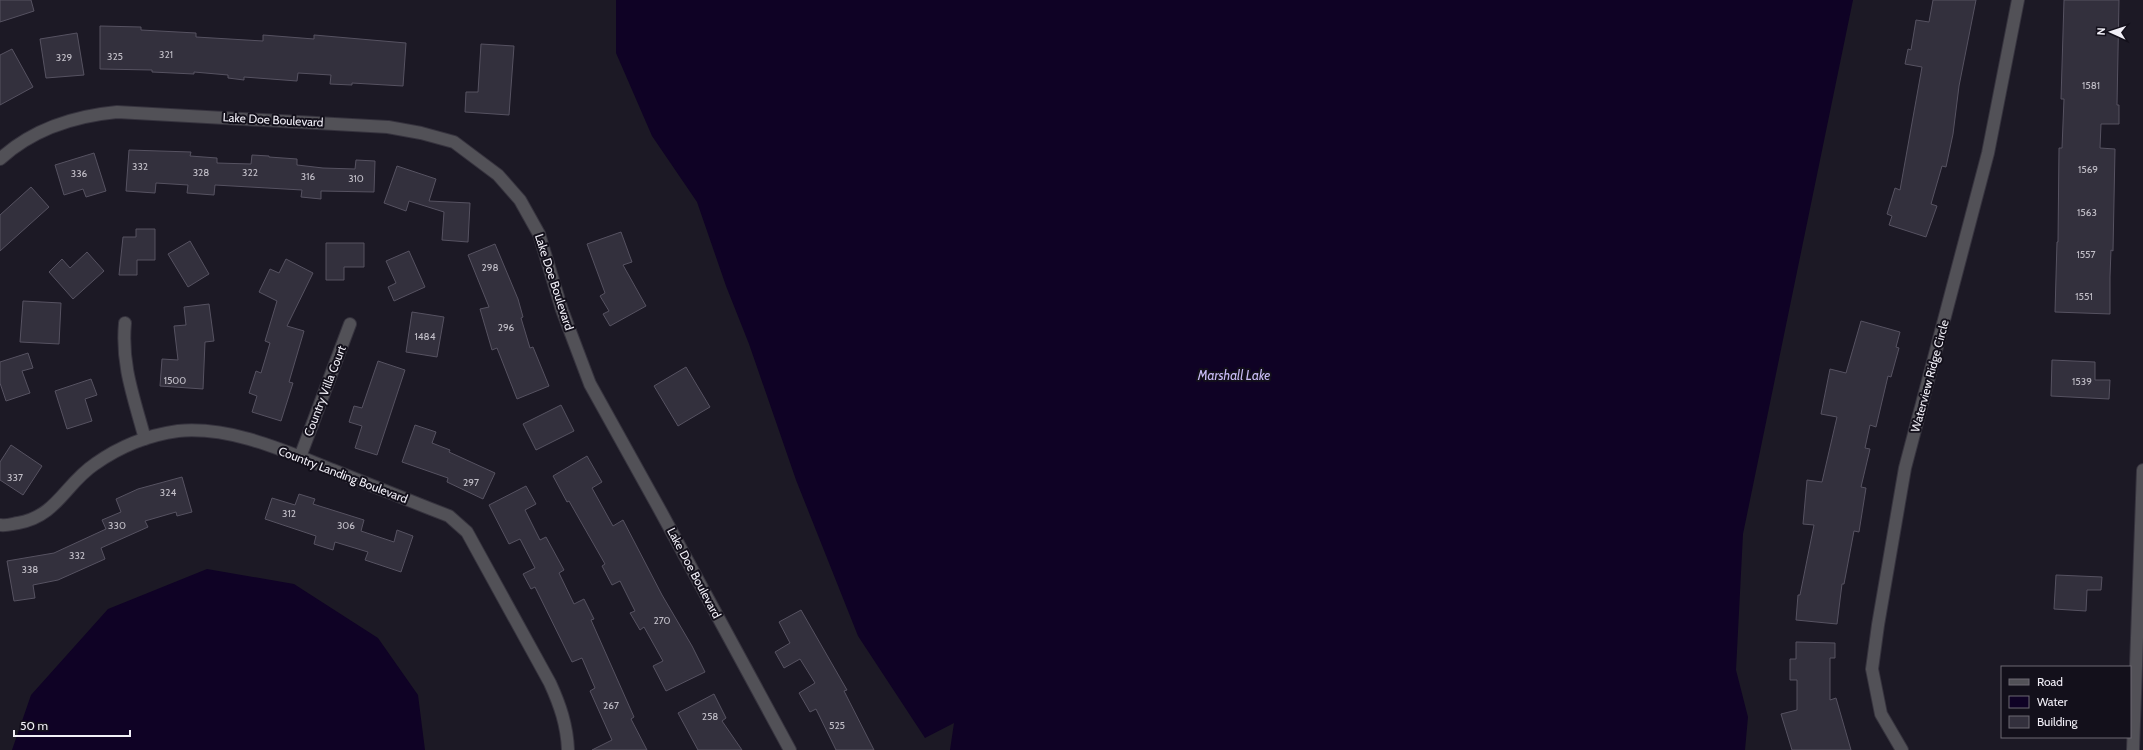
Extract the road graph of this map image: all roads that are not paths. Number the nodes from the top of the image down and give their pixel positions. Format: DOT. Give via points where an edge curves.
graph roads {
  1 [pos="2018,0"];
  2 [pos="0,159"];
  3 [pos="125,323"];
  4 [pos="350,324"];
  5 [pos="145,439"];
  6 [pos="300,457"];
  7 [pos="2143,470"];
  8 [pos="0,525"];
  9 [pos="568,750"];
  10 [pos="790,750"];
  11 [pos="1902,750"];
  12 [pos="2133,750"];
  1 -- 11 [label="street, Waterview Ridge Circle" via="1986,161 1905,468 1878,625 1872,669 1881,714"];
  2 -- 10 [label="street, Lake Doe Boulevard" via="32,135 62,122 117,112 388,127 454,142 476,158 498,175 520,200 539,234 562,310 590,384"];
  3 -- 5 [label="street" via="123,346 126,373"];
  4 -- 6 [label="street, Country Villa Court"];
  5 -- 6 [label="street, Country Landing Boulevard" via="179,431 212,432 234,436"];
  5 -- 8 [label="street, Country Landing Boulevard" via="118,449 93,465 40,517"];
  6 -- 9 [label="street, Country Landing Boulevard" via="449,516 467,532 550,683 566,727"];
  7 -- 12 [label="street"];
}
